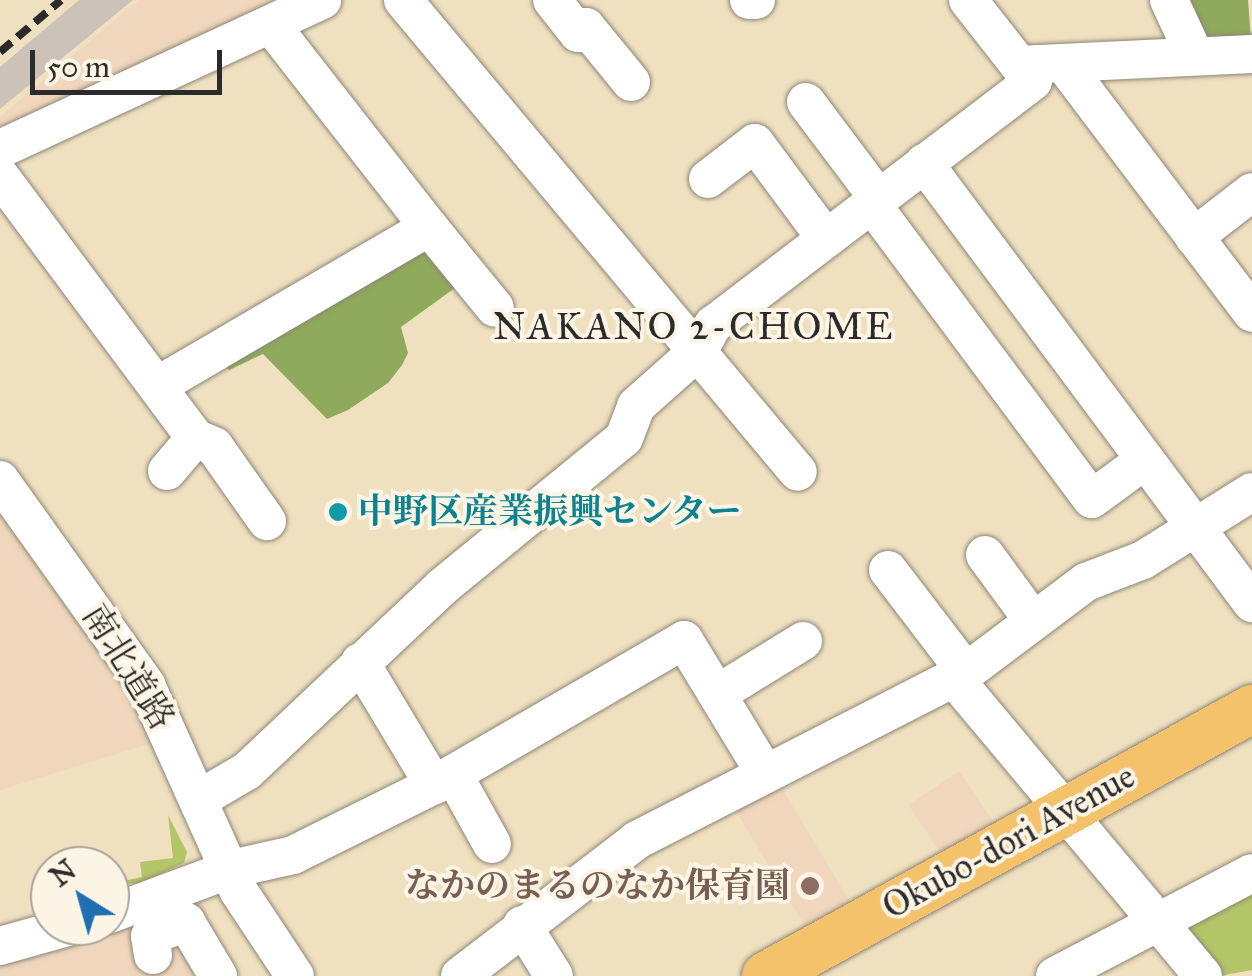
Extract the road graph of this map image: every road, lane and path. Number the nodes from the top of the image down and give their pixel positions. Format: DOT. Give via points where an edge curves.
graph roads {
  1 [pos="322,0"];
  2 [pos="403,0"];
  3 [pos="552,0"];
  4 [pos="968,0"];
  5 [pos="1169,0"];
  6 [pos="271,26"];
  7 [pos="1194,54"];
  8 [pos="1252,54"];
  9 [pos="1050,63"];
  10 [pos="631,82"];
  11 [pos="806,102"];
  12 [pos="0,149"];
  13 [pos="924,164"];
  14 [pos="0,176"];
  15 [pos="708,179"];
  16 [pos="1252,192"];
  17 [pos="874,200"];
  18 [pos="429,228"];
  19 [pos="824,236"];
  20 [pos="1194,236"];
  21 [pos="495,308"];
  22 [pos="1252,313"];
  23 [pos="699,350"];
  24 [pos="157,386"];
  25 [pos="195,438"];
  26 [pos="1146,460"];
  27 [pos="167,471"];
  28 [pos="798,472"];
  29 [pos="0,480"];
  30 [pos="1252,492"];
  31 [pos="267,521"];
  32 [pos="1197,529"];
  33 [pos="984,555"];
  34 [pos="888,570"];
  35 [pos="1252,603"];
  36 [pos="1032,620"];
  37 [pos="803,641"];
  38 [pos="360,662"];
  39 [pos="960,675"];
  40 [pos="717,694"];
  41 [pos="1252,709"];
  42 [pos="764,772"];
  43 [pos="443,780"];
  44 [pos="201,798"];
  45 [pos="1064,812"];
  46 [pos="492,844"];
  47 [pos="231,869"];
  48 [pos="1252,873"];
  49 [pos="130,907"];
  50 [pos="1158,924"];
  51 [pos="522,925"];
  52 [pos="30,938"];
  53 [pos="0,946"];
  54 [pos="153,955"];
  55 [pos="218,976"];
  56 [pos="295,976"];
  57 [pos="460,976"];
  58 [pos="554,976"];
  59 [pos="766,976"];
  60 [pos="1055,976"];
  61 [pos="1203,976"];
  1 -- 6 [label="street"];
  2 -- 23 [label="street" via="682,339"];
  3 -- 10 [label="street" via="578,33 586,28"];
  4 -- 9 [label="street" via="1019,65"];
  5 -- 7 [label="street"];
  6 -- 12 [label="street"];
  6 -- 18 [label="street"];
  7 -- 8 [label="street"];
  7 -- 9 [label="street"];
  9 -- 13 [label="street"];
  9 -- 20 [label="street"];
  11 -- 17 [label="street"];
  13 -- 17 [label="street"];
  13 -- 26 [label="street"];
  14 -- 24 [label="street"];
  15 -- 19 [label="street" via="756,143"];
  16 -- 20 [label="street"];
  17 -- 19 [label="street"];
  17 -- 26 [label="street" via="1092,499"];
  18 -- 21 [label="street"];
  18 -- 24 [label="street"];
  19 -- 23 [label="street" via="713,325"];
  20 -- 22 [label="street"];
  23 -- 28 [label="street"];
  23 -- 38 [label="street" via="636,406 624,438"];
  24 -- 25 [label="street"];
  25 -- 27 [label="street"];
  25 -- 31 [label="street" via="214,446"];
  26 -- 32 [label="street"];
  29 -- 44 [label="street, 南北道路" via="131,661"];
  30 -- 32 [label="street"];
  32 -- 35 [label="street"];
  32 -- 36 [label="street" via="1086,582"];
  33 -- 36 [label="street"];
  34 -- 39 [label="street"];
  36 -- 39 [label="street"];
  37 -- 40 [label="street"];
  38 -- 43 [label="street"];
  38 -- 44 [label="street" via="246,771"];
  39 -- 42 [label="street"];
  39 -- 45 [label="street"];
  40 -- 42 [label="street"];
  40 -- 43 [label="street" via="684,640"];
  41 -- 45 [label="main road, Okubo-dori Avenue"];
  42 -- 51 [label="street" via="637,840"];
  43 -- 46 [label="street"];
  43 -- 47 [label="street" via="292,855"];
  44 -- 47 [label="street, 南北道路"];
  45 -- 50 [label="street"];
  45 -- 59 [label="main road, Okubo-dori Avenue"];
  47 -- 49 [label="street"];
  47 -- 56 [label="street, 南北道路"];
  48 -- 50 [label="street"];
  50 -- 60 [label="street"];
  50 -- 61 [label="street"];
  51 -- 57 [label="street"];
  51 -- 58 [label="street"];
  52 -- 53 [label="street"];
  54 -- 55 [label="street" via="150,936 186,922"];
}
